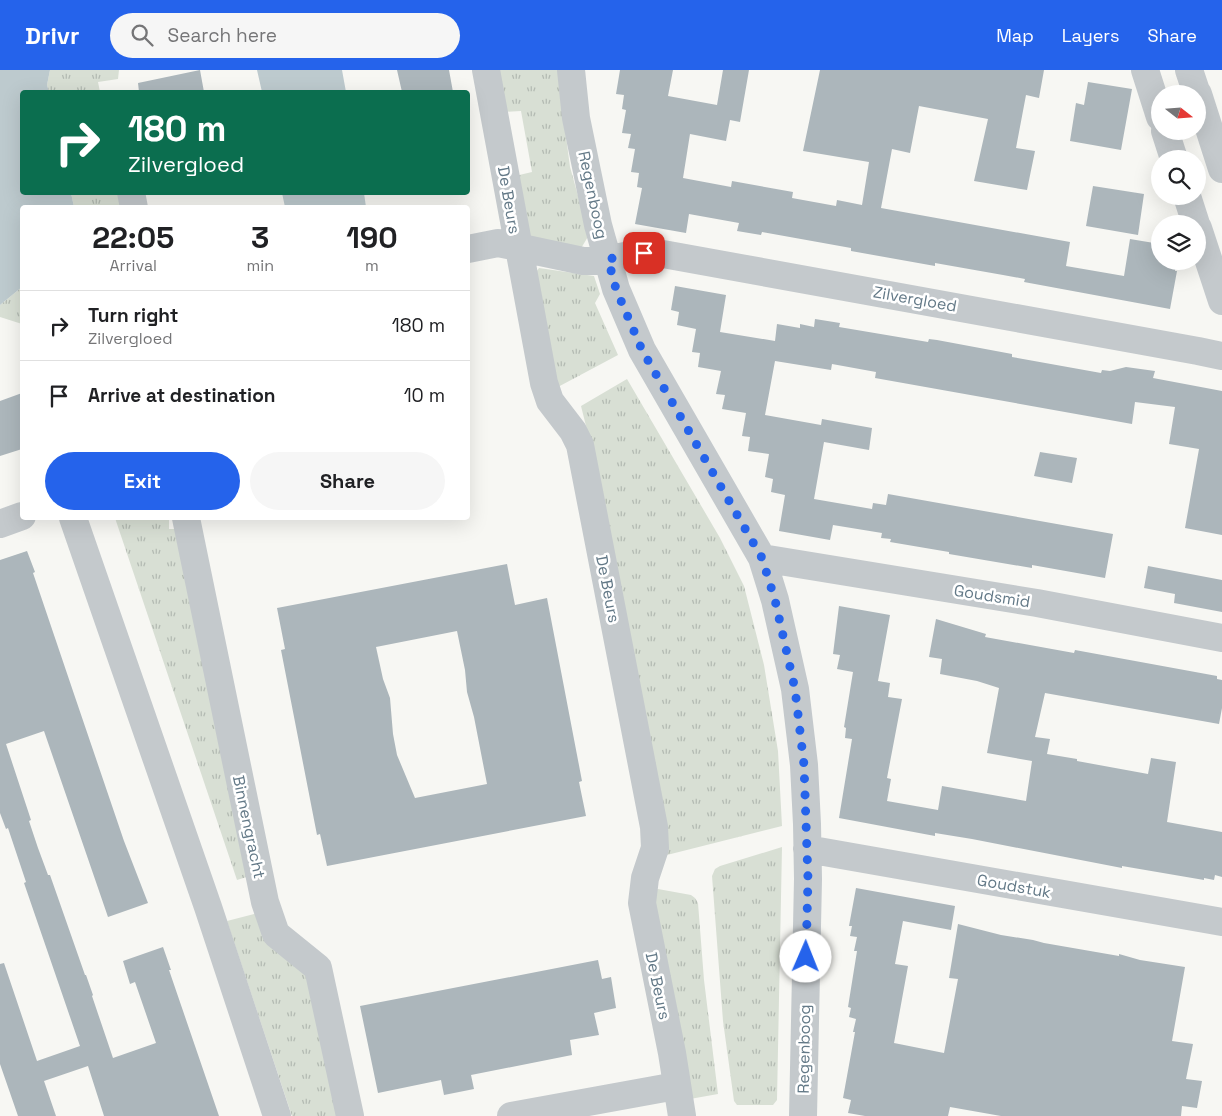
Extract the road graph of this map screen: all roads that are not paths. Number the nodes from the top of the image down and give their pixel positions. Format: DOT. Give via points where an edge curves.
graph roads {
  1 [pos="486,70"];
  2 [pos="571,70"];
  3 [pos="1144,70"];
  4 [pos="1189,70"];
  5 [pos="1194,85"];
  6 [pos="1151,91"];
  7 [pos="1206,121"];
  8 [pos="1222,168"];
  9 [pos="518,248"];
  10 [pos="470,249"];
  11 [pos="1206,252"];
  12 [pos="608,259"];
  13 [pos="1222,301"];
  14 [pos="1222,356"];
  15 [pos="20,517"];
  16 [pos="74,520"];
  17 [pos="186,520"];
  18 [pos="0,524"];
  19 [pos="762,558"];
  20 [pos="1222,638"];
  21 [pos="807,849"];
  22 [pos="1222,922"];
  23 [pos="676,1086"];
  24 [pos="277,1116"];
  25 [pos="350,1116"];
  26 [pos="511,1116"];
  27 [pos="682,1116"];
  28 [pos="803,1116"];
  1 -- 9 [label="street, De Beurs"];
  2 -- 12 [label="street, Regenboog" via="576,118"];
  3 -- 6 [label="street"];
  4 -- 5 [label="street"];
  7 -- 8 [label="street"];
  9 -- 10 [label="street, Zilvergloed" via="498,243"];
  9 -- 12 [label="street, Zilvergloed" via="584,261"];
  9 -- 23 [label="street, De Beurs" via="544,383 550,401 580,445 654,827 655,848 644,878 642,904"];
  11 -- 13 [label="street"];
  12 -- 14 [label="street, Zilvergloed" via="663,254"];
  12 -- 19 [label="street, Regenboog" via="616,289 642,350"];
  15 -- 18 [label="street"];
  16 -- 24 [label="street"];
  17 -- 25 [label="street, Binnengracht" via="263,895 276,934 318,968"];
  19 -- 20 [label="street, Goudsmid" via="1037,603"];
  19 -- 21 [label="street, Regenboog" via="795,689 804,765"];
  21 -- 22 [label="street, Goudstuk"];
  21 -- 28 [label="street, Regenboog"];
  23 -- 26 [label="street"];
  23 -- 27 [label="street, De Beurs"];
}
